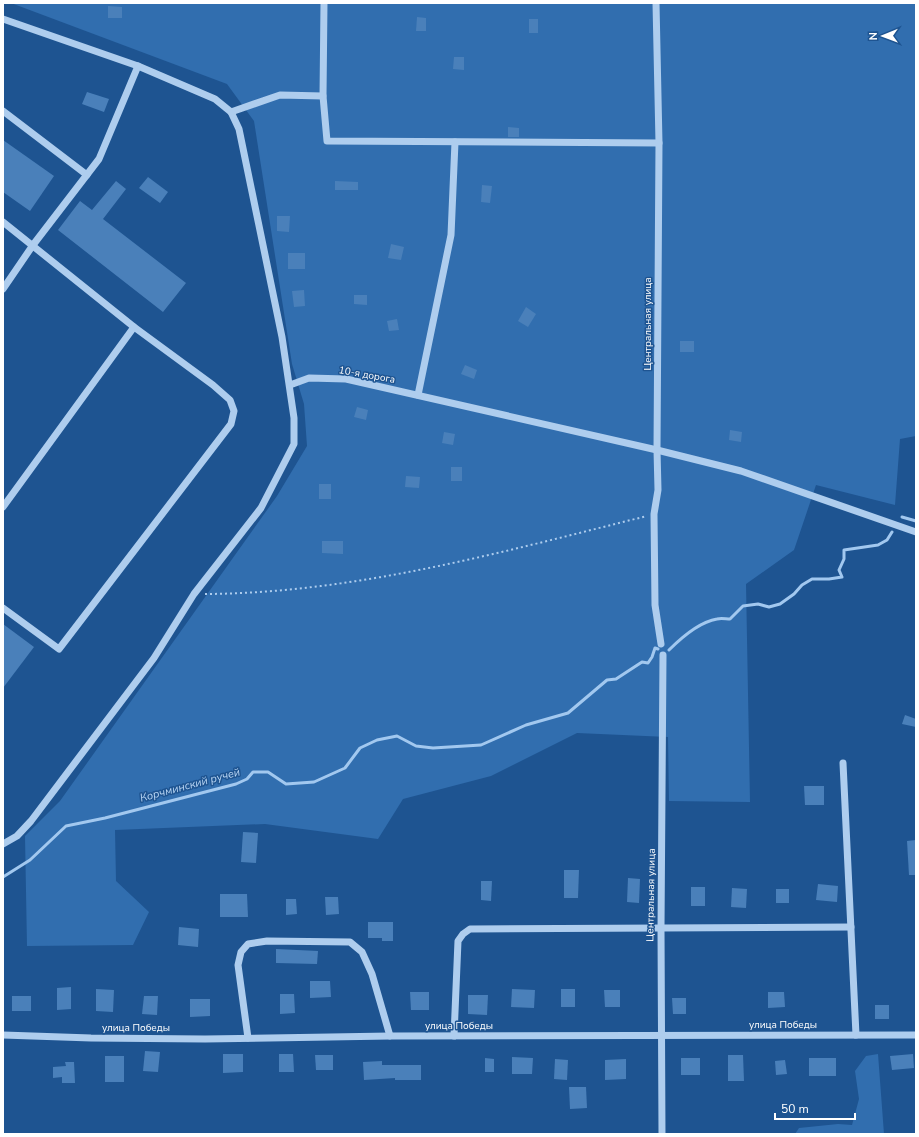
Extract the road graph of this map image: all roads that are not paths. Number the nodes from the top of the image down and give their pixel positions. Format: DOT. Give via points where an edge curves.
graph roads {
  1 [pos="324,3"];
  2 [pos="656,3"];
  3 [pos="3,19"];
  4 [pos="138,66"];
  5 [pos="323,96"];
  6 [pos="3,111"];
  7 [pos="231,112"];
  8 [pos="455,142"];
  9 [pos="659,143"];
  10 [pos="87,176"];
  11 [pos="3,222"];
  12 [pos="33,245"];
  13 [pos="3,289"];
  14 [pos="134,327"];
  15 [pos="290,385"];
  16 [pos="418,395"];
  17 [pos="657,450"];
  18 [pos="3,507"];
  19 [pos="916,532"];
  20 [pos="3,608"];
  21 [pos="661,644"];
  22 [pos="663,655"];
  23 [pos="843,763"];
  24 [pos="3,844"];
  25 [pos="851,926"];
  26 [pos="661,928"];
  27 [pos="3,1035"];
  28 [pos="856,1035"];
  29 [pos="916,1035"];
  30 [pos="390,1036"];
  31 [pos="454,1036"];
  32 [pos="661,1036"];
  33 [pos="248,1038"];
  34 [pos="662,1134"];
  1 -- 5 [label="street"];
  2 -- 9 [label="street, Центральная улица"];
  3 -- 4 [label="street"];
  4 -- 7 [label="street" via="215,99"];
  4 -- 10 [label="street" via="99,159"];
  5 -- 7 [label="street" via="280,95"];
  5 -- 8 [label="street" via="328,141"];
  6 -- 10 [label="street"];
  7 -- 15 [label="street" via="239,129"];
  8 -- 9 [label="street"];
  8 -- 16 [label="street" via="451,235"];
  9 -- 17 [label="street, Центральная улица"];
  10 -- 12 [label="street"];
  11 -- 12 [label="street"];
  12 -- 13 [label="street"];
  12 -- 14 [label="street"];
  14 -- 18 [label="street"];
  14 -- 20 [label="street" via="230,400 234,412 231,424 59,649"];
  15 -- 16 [label="street, 10-я дорога" via="309,378 346,379"];
  15 -- 24 [label="street" via="294,444 261,508 194,594 154,658 31,821 17,836"];
  16 -- 17 [label="street, 10-я дорога"];
  17 -- 19 [label="street, 10-я дорога" via="742,471"];
  17 -- 21 [label="street, Центральная улица" via="658,490 654,514 655,605"];
  22 -- 26 [label="street, Центральная улица"];
  23 -- 25 [label="street"];
  25 -- 26 [label="street"];
  25 -- 28 [label="street"];
  26 -- 31 [label="street" via="470,929 458,941"];
  26 -- 32 [label="street, Центральная улица"];
  27 -- 33 [label="street, улица Победы"];
  28 -- 29 [label="street, улица Победы"];
  28 -- 32 [label="street, улица Победы"];
  30 -- 31 [label="street, улица Победы"];
  30 -- 33 [label="street, улица Победы"];
  30 -- 33 [label="street" via="372,974 362,952 350,942 267,941 248,944 240,952 238,965"];
  31 -- 32 [label="street, улица Победы"];
  32 -- 34 [label="street, Центральная улица"];
}
